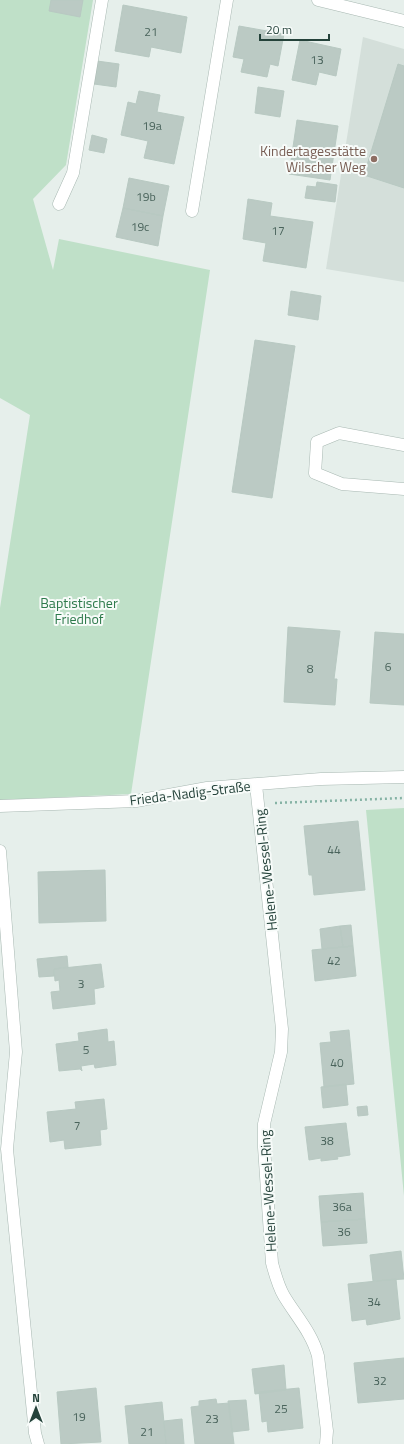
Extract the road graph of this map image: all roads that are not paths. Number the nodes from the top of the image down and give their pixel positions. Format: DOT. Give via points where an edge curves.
graph roads {
  1 [pos="102,0"];
  2 [pos="227,0"];
  3 [pos="318,0"];
  4 [pos="404,21"];
  5 [pos="59,204"];
  6 [pos="192,211"];
  7 [pos="404,445"];
  8 [pos="404,489"];
  9 [pos="404,777"];
  10 [pos="256,784"];
  11 [pos="0,806"];
  12 [pos="0,851"];
  13 [pos="38,1444"];
  14 [pos="326,1444"];
  1 -- 5 [label="street" via="73,173"];
  2 -- 6 [label="street"];
  3 -- 4 [label="street"];
  7 -- 8 [label="street" via="339,433 317,442 315,473 342,484"];
  9 -- 10 [label="street, Frieda-Nadig-Straße"];
  10 -- 11 [label="street, Frieda-Nadig-Straße" via="208,788 136,801"];
  10 -- 14 [label="street, Helene-Wessel-Ring" via="282,1029 281,1052 264,1124 272,1263 276,1280 315,1345 327,1431"];
  12 -- 13 [label="street" via="16,1052 7,1149"];
}
